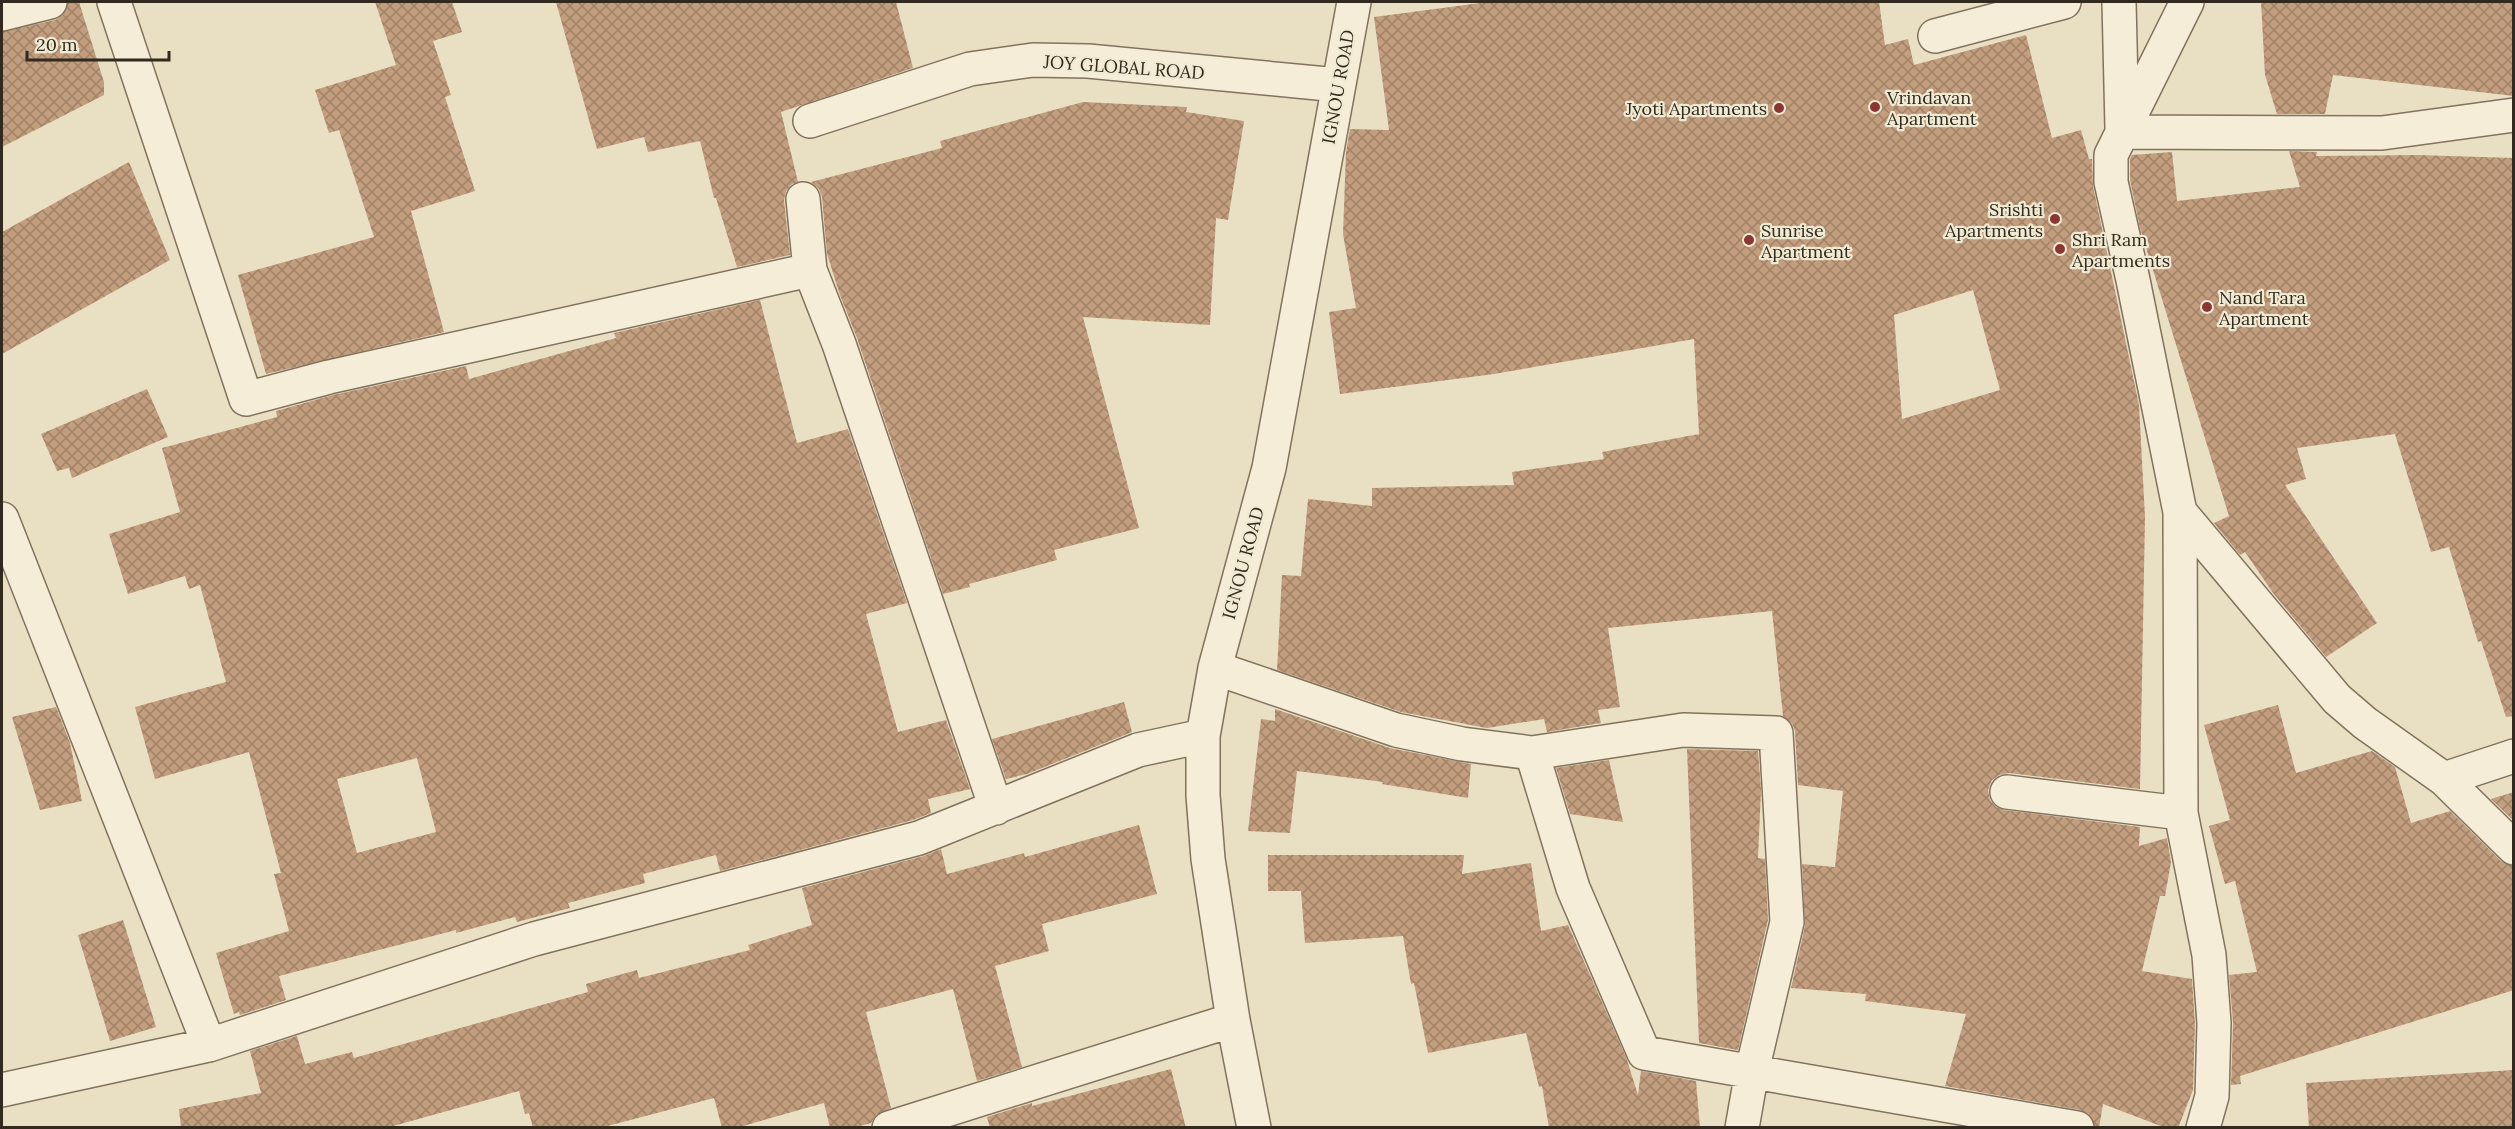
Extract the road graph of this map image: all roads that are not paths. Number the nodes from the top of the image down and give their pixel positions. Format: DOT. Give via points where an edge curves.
graph roads {
  1 [pos="50,2"];
  2 [pos="114,2"];
  3 [pos="1354,2"];
  4 [pos="2064,2"];
  5 [pos="2119,2"];
  6 [pos="2187,2"];
  7 [pos="2,14"];
  8 [pos="1935,36"];
  9 [pos="1338,85"];
  10 [pos="2514,115"];
  11 [pos="810,121"];
  12 [pos="2122,132"];
  13 [pos="803,199"];
  14 [pos="810,270"];
  15 [pos="2180,512"];
  16 [pos="2,519"];
  17 [pos="1215,668"];
  18 [pos="1203,736"];
  19 [pos="1532,753"];
  20 [pos="2514,756"];
  21 [pos="2444,779"];
  22 [pos="2007,792"];
  23 [pos="996,807"];
  24 [pos="2181,813"];
  25 [pos="2514,848"];
  26 [pos="1233,1020"];
  27 [pos="209,1045"];
  28 [pos="1752,1071"];
  29 [pos="2,1090"];
  30 [pos="889,1128"];
  31 [pos="1254,1128"];
  32 [pos="1742,1128"];
  33 [pos="2077,1128"];
  34 [pos="2203,1128"];
  1 -- 7 [label="street"];
  2 -- 14 [label="street" via="246,399"];
  3 -- 9 [label="street, IGNOU ROAD"];
  4 -- 8 [label="street"];
  5 -- 12 [label="street"];
  6 -- 12 [label="street"];
  9 -- 11 [label="street, JOY GLOBAL ROAD" via="1088,61 1033,60 970,69"];
  9 -- 17 [label="street, IGNOU ROAD" via="1269,468"];
  10 -- 12 [label="street" via="2382,133"];
  12 -- 15 [label="street" via="2111,155 2111,182"];
  13 -- 14 [label="street"];
  14 -- 23 [label="street" via="839,344"];
  15 -- 21 [label="street" via="2337,699 2364,723"];
  15 -- 24 [label="street"];
  16 -- 27 [label="street"];
  17 -- 18 [label="street, IGNOU ROAD"];
  17 -- 19 [label="street" via="1396,730"];
  18 -- 23 [label="street" via="1138,750"];
  18 -- 26 [label="street, IGNOU ROAD" via="1208,859"];
  19 -- 28 [label="street" via="1573,888 1644,1053"];
  19 -- 28 [label="street" via="1683,730 1776,733 1787,922"];
  20 -- 21 [label="street"];
  21 -- 25 [label="street"];
  22 -- 24 [label="street"];
  23 -- 27 [label="street" via="919,838 534,939"];
  24 -- 34 [label="street" via="2209,955 2214,1023 2212,1096"];
  26 -- 30 [label="street"];
  26 -- 31 [label="street, IGNOU ROAD"];
  27 -- 29 [label="street"];
  28 -- 32 [label="street"];
  28 -- 33 [label="street"];
}
